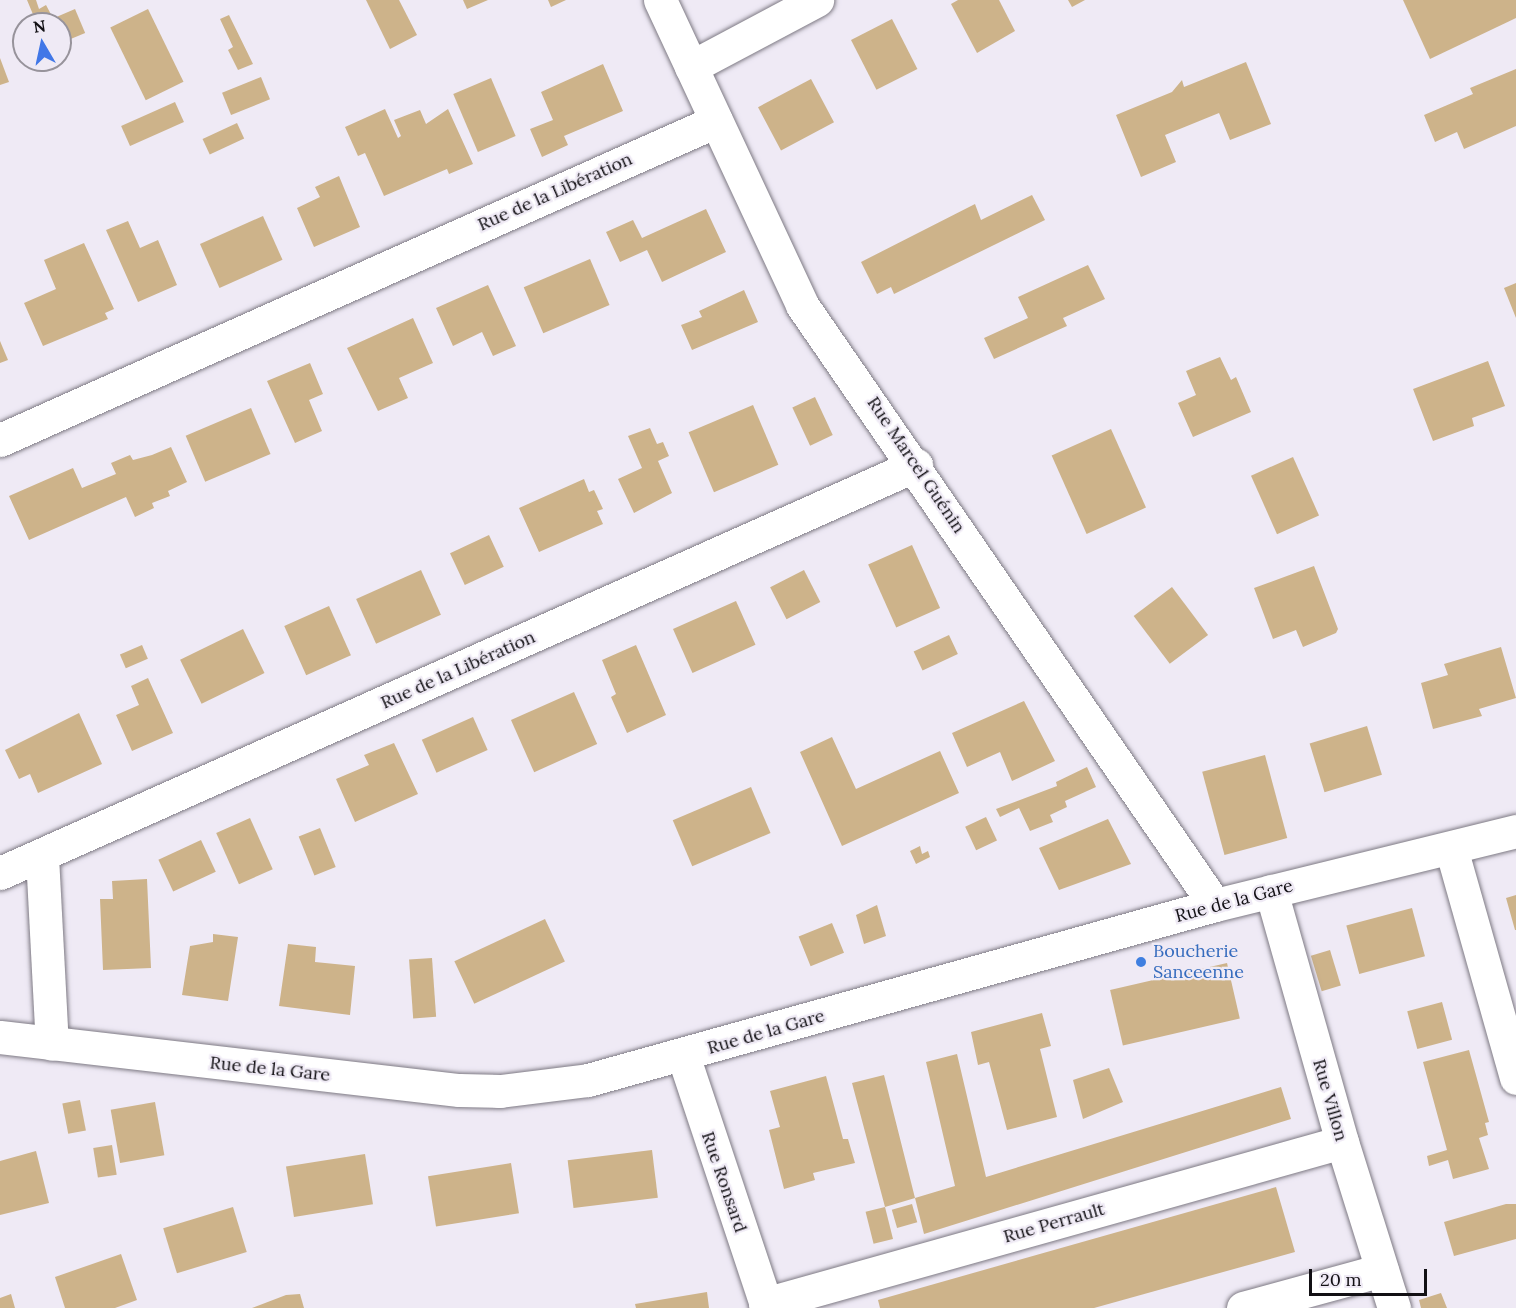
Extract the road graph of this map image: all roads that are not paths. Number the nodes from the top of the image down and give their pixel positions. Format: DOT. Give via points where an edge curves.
graph roads {
  1 [pos="660,0"];
  2 [pos="818,0"];
  3 [pos="691,67"];
  4 [pos="716,121"];
  5 [pos="0,440"];
  6 [pos="916,465"];
  7 [pos="1516,831"];
  8 [pos="1451,848"];
  9 [pos="42,856"];
  10 [pos="0,873"];
  11 [pos="1271,891"];
  12 [pos="1215,905"];
  13 [pos="0,1037"];
  14 [pos="52,1044"];
  15 [pos="683,1055"];
  16 [pos="1516,1078"];
  17 [pos="1342,1142"];
  18 [pos="1382,1270"];
  19 [pos="766,1306"];
  20 [pos="1243,1308"];
  21 [pos="1394,1308"];
  1 -- 3 [label="street, Rue Marcel Guénin"];
  2 -- 3 [label="street"];
  3 -- 4 [label="street, Rue Marcel Guénin"];
  4 -- 5 [label="street, Rue de la Libération"];
  4 -- 6 [label="street, Rue Marcel Guénin" via="802,305"];
  6 -- 9 [label="street, Rue de la Libération"];
  6 -- 12 [label="street, Rue Marcel Guénin"];
  7 -- 8 [label="street, Rue de la Gare"];
  8 -- 11 [label="street, Rue de la Gare"];
  8 -- 16 [label="street"];
  9 -- 10 [label="street, Rue de la Libération"];
  9 -- 14 [label="street"];
  11 -- 12 [label="street, Rue de la Gare"];
  11 -- 17 [label="street, Rue Villon"];
  12 -- 15 [label="street, Rue de la Gare"];
  13 -- 14 [label="street, Rue de la Gare"];
  14 -- 15 [label="street, Rue de la Gare" via="489,1091 588,1080"];
  15 -- 19 [label="street, Rue Ronsard"];
  17 -- 18 [label="street, Rue Villon"];
  17 -- 19 [label="street, Rue Perrault"];
  18 -- 20 [label="street"];
  18 -- 21 [label="street, Rue Villon"];
}
